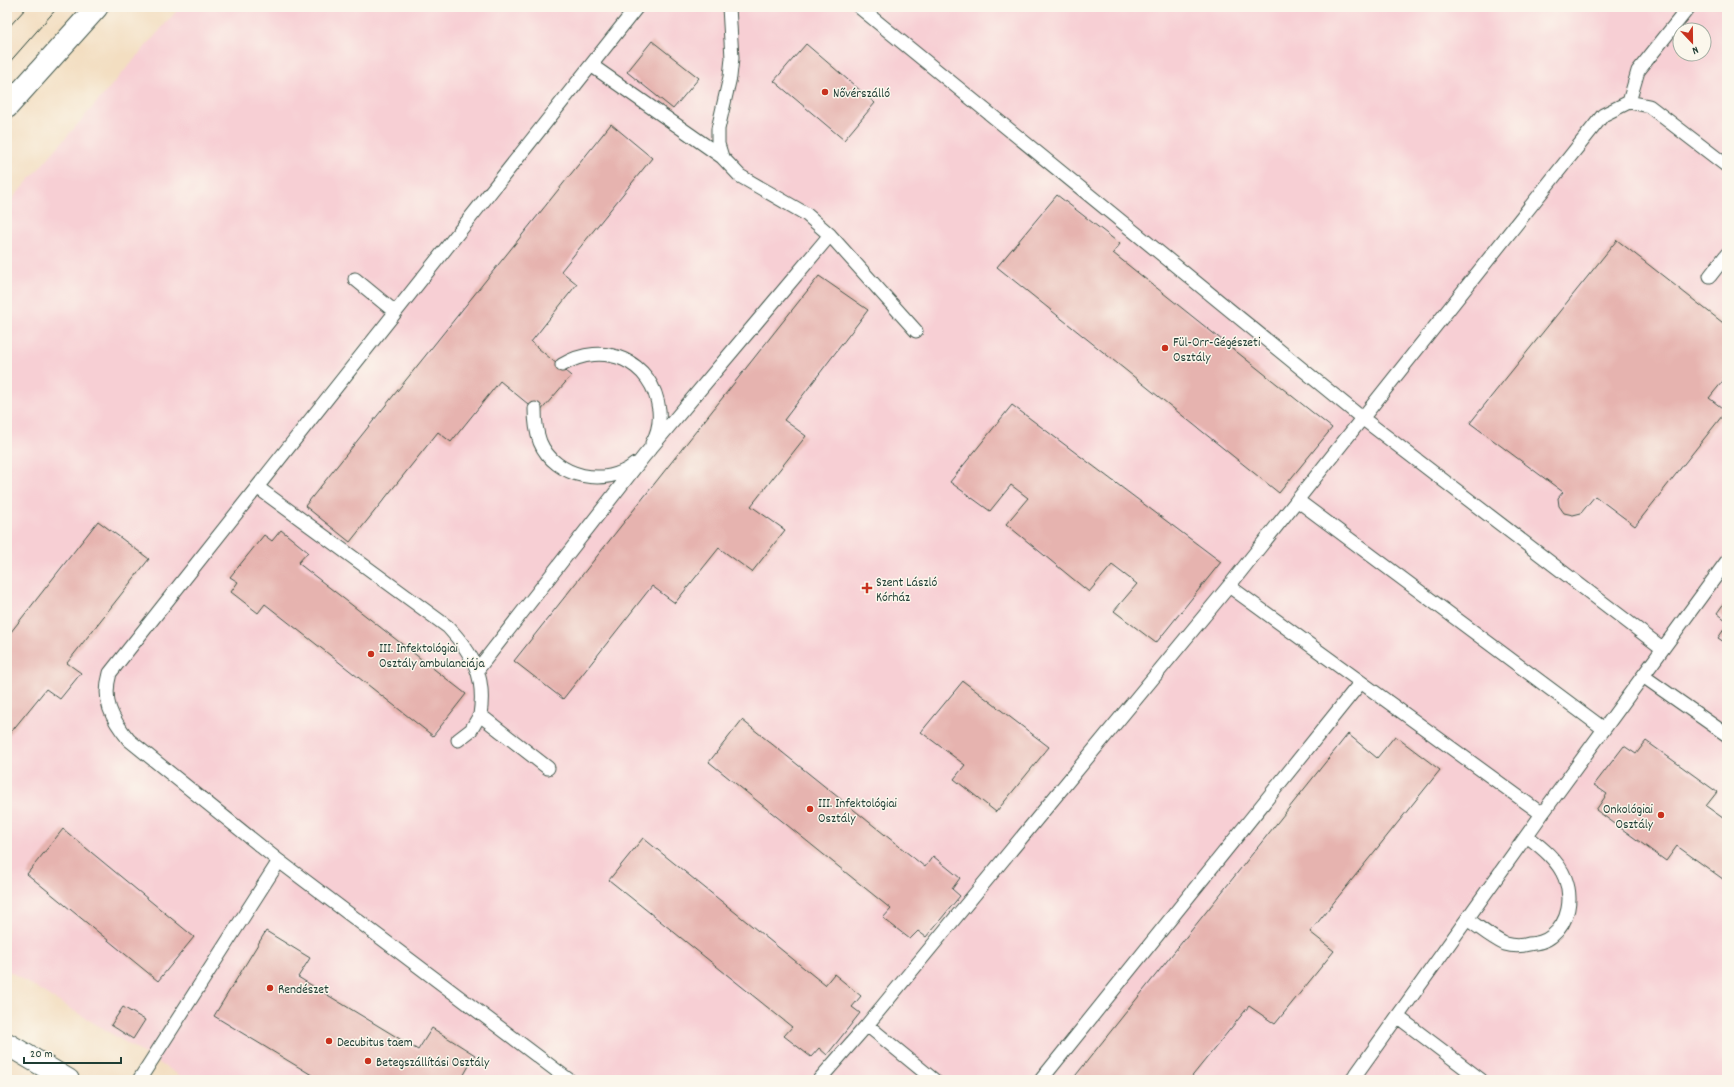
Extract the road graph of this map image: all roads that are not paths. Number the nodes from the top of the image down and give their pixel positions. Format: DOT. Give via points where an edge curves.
graph roads {
  1 [pos="97,7"];
  2 [pos="636,7"];
  3 [pos="729,7"];
  4 [pos="859,7"];
  5 [pos="1689,7"];
  6 [pos="591,66"];
  7 [pos="1629,102"];
  8 [pos="7,107"];
  9 [pos="722,157"];
  10 [pos="1727,166"];
  11 [pos="830,235"];
  12 [pos="1727,254"];
  13 [pos="1710,276"];
  14 [pos="355,279"];
  15 [pos="395,312"];
  16 [pos="916,331"];
  17 [pos="562,365"];
  18 [pos="535,409"];
  19 [pos="1362,418"];
  20 [pos="644,456"];
  21 [pos="257,487"];
  22 [pos="1297,500"];
  23 [pos="1727,561"];
  24 [pos="1229,586"];
  25 [pos="1662,648"];
  26 [pos="478,669"];
  27 [pos="1643,676"];
  28 [pos="1361,682"];
  29 [pos="480,714"];
  30 [pos="1604,729"];
  31 [pos="1727,735"];
  32 [pos="458,740"];
  33 [pos="548,768"];
  34 [pos="1542,814"];
  35 [pos="1527,836"];
  36 [pos="279,861"];
  37 [pos="1467,919"];
  38 [pos="1398,1017"];
  39 [pos="868,1025"];
  40 [pos="7,1044"];
  41 [pos="68,1080"];
  42 [pos="139,1080"];
  43 [pos="569,1080"];
  44 [pos="819,1080"];
  45 [pos="934,1080"];
  46 [pos="1041,1080"];
  47 [pos="1352,1080"];
  48 [pos="1481,1080"];
  1 -- 8 [label="main road"];
  2 -- 6 [label="lane"];
  3 -- 9 [label="lane" via="732,58 718,129 718,144"];
  4 -- 19 [label="lane"];
  5 -- 7 [label="lane" via="1638,70"];
  6 -- 9 [label="lane"];
  6 -- 15 [label="lane"];
  7 -- 10 [label="lane" via="1649,106"];
  7 -- 19 [label="lane" via="1603,115"];
  9 -- 11 [label="lane" via="740,176 806,214"];
  11 -- 16 [label="lane"];
  11 -- 20 [label="lane"];
  12 -- 13 [label="lane"];
  14 -- 15 [label="lane"];
  15 -- 21 [label="lane"];
  17 -- 20 [label="lane" via="574,357 594,353 615,355 633,364 648,379 657,397 660,418 655,438"];
  18 -- 20 [label="lane" via="535,424 541,443 553,459 570,472 589,477 610,476 629,469"];
  19 -- 22 [label="lane"];
  19 -- 25 [label="lane"];
  20 -- 26 [label="lane"];
  21 -- 26 [label="lane" via="448,627 466,646"];
  21 -- 36 [label="lane" via="110,673 107,699 110,713 129,740"];
  22 -- 24 [label="lane"];
  22 -- 30 [label="lane"];
  23 -- 25 [label="lane"];
  24 -- 28 [label="lane"];
  24 -- 39 [label="lane"];
  25 -- 27 [label="lane"];
  26 -- 29 [label="lane" via="482,701"];
  27 -- 30 [label="lane"];
  27 -- 31 [label="lane"];
  28 -- 34 [label="lane"];
  28 -- 46 [label="lane"];
  29 -- 32 [label="lane" via="471,730"];
  29 -- 33 [label="lane"];
  30 -- 34 [label="lane"];
  34 -- 35 [label="lane"];
  35 -- 37 [label="lane"];
  35 -- 37 [label="lane" via="1548,853 1565,877 1569,892 1566,919 1552,936 1543,942 1523,946 1506,944"];
  36 -- 42 [label="lane"];
  36 -- 43 [label="lane"];
  37 -- 38 [label="lane"];
  38 -- 47 [label="lane"];
  38 -- 48 [label="lane"];
  39 -- 44 [label="lane"];
  39 -- 45 [label="lane"];
  40 -- 41 [label="main road"];
}
